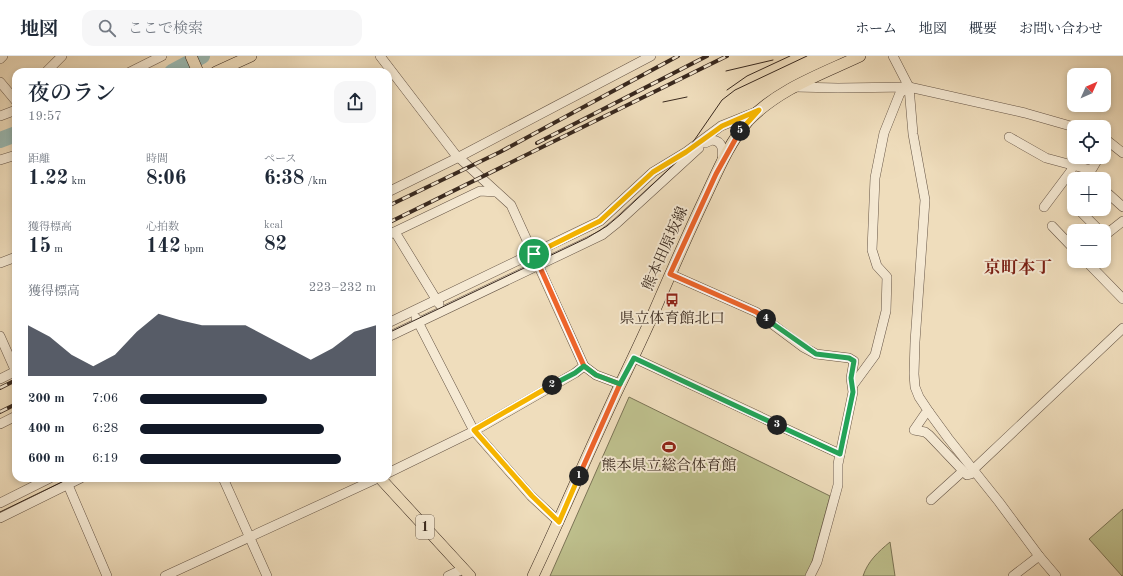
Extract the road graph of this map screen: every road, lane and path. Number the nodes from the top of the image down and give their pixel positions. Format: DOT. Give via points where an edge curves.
graph roads {
  1 [pos="3,56"];
  2 [pos="62,56"];
  3 [pos="162,56"];
  4 [pos="191,56"];
  5 [pos="251,56"];
  6 [pos="380,56"];
  7 [pos="651,56"];
  8 [pos="860,56"];
  9 [pos="893,56"];
  10 [pos="0,59"];
  11 [pos="50,68"];
  12 [pos="138,68"];
  13 [pos="196,68"];
  14 [pos="225,68"];
  15 [pos="389,68"];
  16 [pos="392,71"];
  17 [pos="0,82"];
  18 [pos="795,87"];
  19 [pos="908,87"];
  20 [pos="12,96"];
  21 [pos="759,110"];
  22 [pos="12,112"];
  23 [pos="0,116"];
  24 [pos="1067,125"];
  25 [pos="722,126"];
  26 [pos="1009,137"];
  27 [pos="705,143"];
  28 [pos="1111,146"];
  29 [pos="1123,153"];
  30 [pos="12,156"];
  31 [pos="459,157"];
  32 [pos="0,160"];
  33 [pos="1067,163"];
  34 [pos="722,164"];
  35 [pos="1073,164"];
  36 [pos="1095,164"];
  37 [pos="392,190"];
  38 [pos="496,192"];
  39 [pos="1111,196"];
  40 [pos="1044,207"];
  41 [pos="1123,207"];
  42 [pos="1085,216"];
  43 [pos="1123,221"];
  44 [pos="1093,224"];
  45 [pos="1052,226"];
  46 [pos="1111,229"];
  47 [pos="392,233"];
  48 [pos="392,234"];
  49 [pos="1067,242"];
  50 [pos="534,254"];
  51 [pos="12,258"];
  52 [pos="0,263"];
  53 [pos="539,266"];
  54 [pos="1093,268"];
  55 [pos="670,274"];
  56 [pos="1123,299"];
  57 [pos="436,300"];
  58 [pos="413,312"];
  59 [pos="443,312"];
  60 [pos="392,321"];
  61 [pos="418,323"];
  62 [pos="1122,333"];
  63 [pos="392,335"];
  64 [pos="0,336"];
  65 [pos="634,358"];
  66 [pos="12,362"];
  67 [pos="584,366"];
  68 [pos="12,373"];
  69 [pos="0,379"];
  70 [pos="620,384"];
  71 [pos="853,385"];
  72 [pos="929,412"];
  73 [pos="12,418"];
  74 [pos="0,424"];
  75 [pos="474,430"];
  76 [pos="840,454"];
  77 [pos="974,470"];
  78 [pos="392,471"];
  79 [pos="963,471"];
  80 [pos="42,482"];
  81 [pos="64,482"];
  82 [pos="66,482"];
  83 [pos="225,482"];
  84 [pos="370,482"];
  85 [pos="383,482"];
  86 [pos="931,500"];
  87 [pos="0,503"];
  88 [pos="0,518"];
  89 [pos="559,522"];
  90 [pos="250,537"];
  91 [pos="1038,556"];
  92 [pos="466,572"];
  93 [pos="107,576"];
  94 [pos="164,576"];
  95 [pos="267,576"];
  96 [pos="448,576"];
  97 [pos="533,576"];
  98 [pos="810,576"];
  99 [pos="1013,576"];
  100 [pos="1056,576"];
  1 -- 10 [label="street"];
  2 -- 11 [label="street"];
  3 -- 12 [label="street"];
  4 -- 13 [label="main road"];
  5 -- 14 [label="main road"];
  6 -- 15 [label="street"];
  7 -- 31 [label="street"];
  8 -- 18 [label="main road, 熊本田原坂線"];
  9 -- 19 [label="street"];
  16 -- 31 [label="street"];
  17 -- 20 [label="street"];
  18 -- 19 [label="street"];
  18 -- 21 [label="main road, 熊本田原坂線"];
  19 -- 24 [label="street"];
  19 -- 71 [label="street" via="900,94 884,133 873,193 872,250 877,266 887,277 886,312 875,355"];
  19 -- 72 [label="street" via="913,134 925,200 914,374 917,392"];
  21 -- 25 [label="street"];
  21 -- 34 [label="main road, 熊本田原坂線" via="740,131"];
  22 -- 23 [label="street"];
  25 -- 27 [label="street"];
  25 -- 50 [label="street" via="653,172 600,221"];
  26 -- 33 [label="street" via="1046,158"];
  27 -- 34 [label="street" via="716,140 721,145"];
  27 -- 53 [label="street" via="607,232"];
  28 -- 29 [label="street"];
  30 -- 32 [label="street"];
  31 -- 37 [label="street"];
  31 -- 38 [label="street"];
  34 -- 55 [label="main road, 熊本田原坂線"];
  35 -- 36 [label="street" via="1092,169"];
  35 -- 40 [label="street" via="1071,171"];
  38 -- 47 [label="street" via="480,191"];
  38 -- 50 [label="street" via="511,205"];
  39 -- 41 [label="street"];
  42 -- 44 [label="street"];
  43 -- 46 [label="street"];
  45 -- 49 [label="street"];
  48 -- 57 [label="street"];
  50 -- 53 [label="street"];
  50 -- 57 [label="street"];
  51 -- 52 [label="street"];
  53 -- 59 [label="street"];
  53 -- 67 [label="street"];
  54 -- 56 [label="street"];
  55 -- 65 [label="main road, 熊本田原坂線"];
  55 -- 71 [label="street" via="756,312 816,354 852,359"];
  57 -- 58 [label="street"];
  57 -- 59 [label="street"];
  58 -- 60 [label="street"];
  58 -- 61 [label="street"];
  59 -- 61 [label="street"];
  61 -- 63 [label="street"];
  61 -- 75 [label="street"];
  62 -- 77 [label="street"];
  64 -- 66 [label="street"];
  65 -- 70 [label="main road, 熊本田原坂線"];
  65 -- 76 [label="street"];
  67 -- 70 [label="street" via="596,375"];
  67 -- 75 [label="street"];
  68 -- 69 [label="street"];
  70 -- 89 [label="main road, 熊本田原坂線"];
  71 -- 76 [label="street" via="850,412"];
  72 -- 77 [label="street"];
  72 -- 79 [label="street" via="914,430 929,435"];
  73 -- 74 [label="street"];
  75 -- 78 [label="street"];
  75 -- 89 [label="street" via="532,496"];
  76 -- 98 [label="street" via="835,498 817,562"];
  77 -- 79 [label="street" via="969,475"];
  77 -- 91 [label="street"];
  79 -- 86 [label="street"];
  80 -- 87 [label="street"];
  81 -- 88 [label="street"];
  82 -- 93 [label="street"];
  83 -- 90 [label="street"];
  84 -- 90 [label="street"];
  85 -- 92 [label="main road, 1"];
  89 -- 97 [label="main road, 熊本田原坂線"];
  90 -- 94 [label="street"];
  90 -- 95 [label="street"];
  91 -- 99 [label="street"];
  91 -- 100 [label="street"];
  92 -- 96 [label="street"];
}
